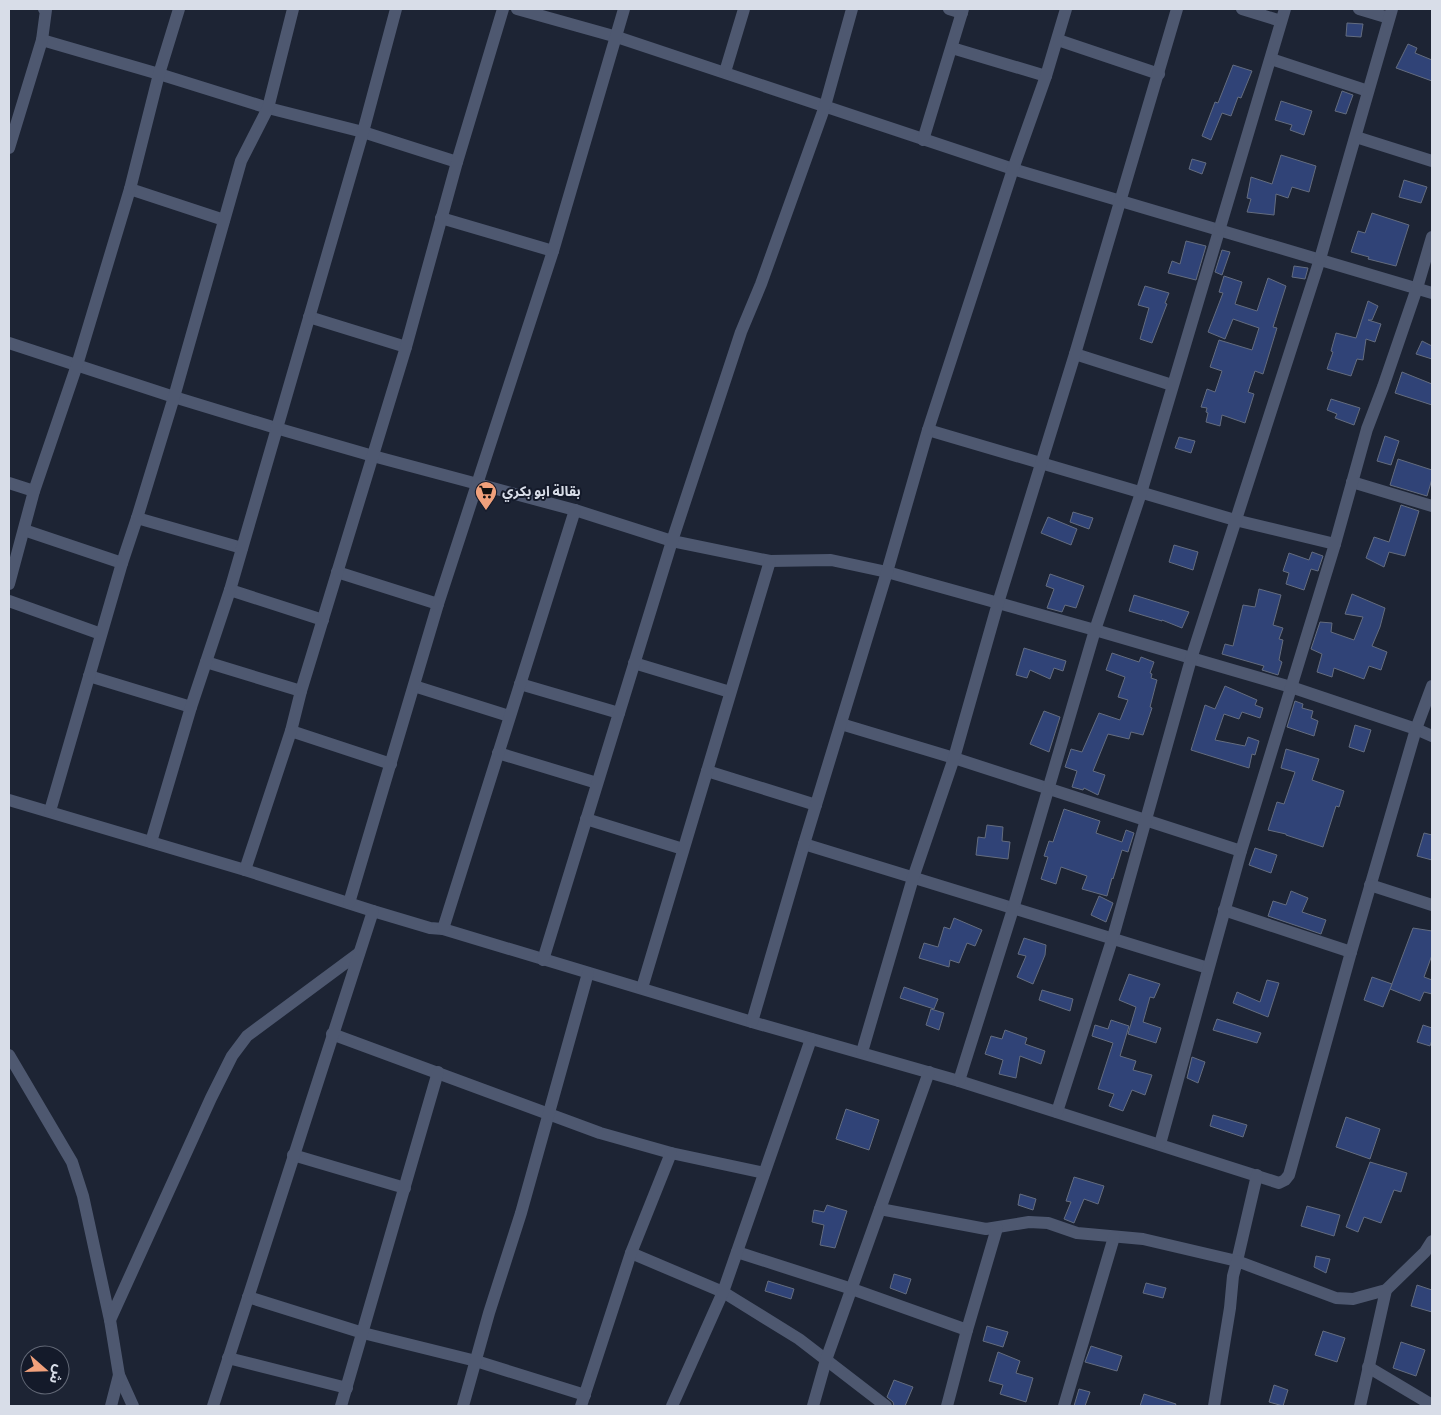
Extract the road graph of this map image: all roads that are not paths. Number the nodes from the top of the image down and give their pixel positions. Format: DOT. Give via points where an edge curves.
graph roads {
  1 [pos="46,9"];
  2 [pos="179,9"];
  3 [pos="293,9"];
  4 [pos="396,9"];
  5 [pos="503,9"];
  6 [pos="517,9"];
  7 [pos="624,9"];
  8 [pos="744,9"];
  9 [pos="852,9"];
  10 [pos="949,9"];
  11 [pos="1066,9"];
  12 [pos="1177,9"];
  13 [pos="1242,9"];
  14 [pos="1359,9"];
  15 [pos="963,11"];
  16 [pos="1390,14"];
  17 [pos="1283,15"];
  18 [pos="617,37"];
  19 [pos="42,40"];
  20 [pos="1058,40"];
  21 [pos="952,48"];
  22 [pos="1271,60"];
  23 [pos="725,72"];
  24 [pos="159,74"];
  25 [pos="1159,74"];
  26 [pos="1046,76"];
  27 [pos="1368,91"];
  28 [pos="825,106"];
  29 [pos="268,108"];
  30 [pos="363,132"];
  31 [pos="1356,137"];
  32 [pos="923,140"];
  33 [pos="9,148"];
  34 [pos="1432,161"];
  35 [pos="457,162"];
  36 [pos="1013,169"];
  37 [pos="130,189"];
  38 [pos="1121,201"];
  39 [pos="441,218"];
  40 [pos="224,220"];
  41 [pos="1219,231"];
  42 [pos="1432,237"];
  43 [pos="553,251"];
  44 [pos="1320,259"];
  45 [pos="1418,288"];
  46 [pos="1432,293"];
  47 [pos="309,317"];
  48 [pos="9,343"];
  49 [pos="406,347"];
  50 [pos="1076,354"];
  51 [pos="77,365"];
  52 [pos="1172,385"];
  53 [pos="174,397"];
  54 [pos="276,428"];
  55 [pos="928,430"];
  56 [pos="373,456"];
  57 [pos="1042,463"];
  58 [pos="477,482"];
  59 [pos="1352,482"];
  60 [pos="9,483"];
  61 [pos="34,491"];
  62 [pos="1141,493"];
  63 [pos="1432,506"];
  64 [pos="575,510"];
  65 [pos="137,518"];
  66 [pos="1235,520"];
  67 [pos="24,530"];
  68 [pos="672,541"];
  69 [pos="1335,544"];
  70 [pos="242,548"];
  71 [pos="770,561"];
  72 [pos="122,563"];
  73 [pos="337,572"];
  74 [pos="887,572"];
  75 [pos="9,584"];
  76 [pos="230,590"];
  77 [pos="9,601"];
  78 [pos="998,603"];
  79 [pos="438,604"];
  80 [pos="323,620"];
  81 [pos="1095,630"];
  82 [pos="102,634"];
  83 [pos="1191,659"];
  84 [pos="206,662"];
  85 [pos="634,662"];
  86 [pos="89,676"];
  87 [pos="520,684"];
  88 [pos="414,686"];
  89 [pos="1432,686"];
  90 [pos="1291,688"];
  91 [pos="301,691"];
  92 [pos="730,692"];
  93 [pos="191,708"];
  94 [pos="619,713"];
  95 [pos="509,716"];
  96 [pos="841,724"];
  97 [pos="1416,729"];
  98 [pos="291,731"];
  99 [pos="1432,736"];
  100 [pos="498,754"];
  101 [pos="954,758"];
  102 [pos="391,764"];
  103 [pos="707,771"];
  104 [pos="597,783"];
  105 [pos="1047,790"];
  106 [pos="9,800"];
  107 [pos="816,805"];
  108 [pos="50,811"];
  109 [pos="586,819"];
  110 [pos="1146,820"];
  111 [pos="151,842"];
  112 [pos="804,844"];
  113 [pos="683,849"];
  114 [pos="1241,852"];
  115 [pos="245,870"];
  116 [pos="913,878"];
  117 [pos="1370,885"];
  118 [pos="349,903"];
  119 [pos="1432,905"];
  120 [pos="1013,908"];
  121 [pos="1224,910"];
  122 [pos="373,911"];
  123 [pos="443,929"];
  124 [pos="1113,938"];
  125 [pos="1351,952"];
  126 [pos="360,953"];
  127 [pos="543,960"];
  128 [pos="1208,968"];
  129 [pos="588,973"];
  130 [pos="642,988"];
  131 [pos="752,1022"];
  132 [pos="332,1034"];
  133 [pos="812,1039"];
  134 [pos="862,1052"];
  135 [pos="9,1055"];
  136 [pos="438,1072"];
  137 [pos="929,1072"];
  138 [pos="959,1081"];
  139 [pos="548,1112"];
  140 [pos="1057,1112"];
  141 [pos="1160,1144"];
  142 [pos="671,1153"];
  143 [pos="293,1155"];
  144 [pos="764,1173"];
  145 [pos="1257,1176"];
  146 [pos="405,1188"];
  147 [pos="880,1209"];
  148 [pos="997,1228"];
  149 [pos="1114,1237"];
  150 [pos="1432,1241"];
  151 [pos="737,1252"];
  152 [pos="631,1253"];
  153 [pos="1237,1261"];
  154 [pos="852,1289"];
  155 [pos="1386,1290"];
  156 [pos="723,1292"];
  157 [pos="248,1298"];
  158 [pos="110,1320"];
  159 [pos="967,1330"];
  160 [pos="363,1333"];
  161 [pos="228,1358"];
  162 [pos="476,1360"];
  163 [pos="826,1360"];
  164 [pos="1368,1367"];
  165 [pos="119,1375"];
  166 [pos="346,1388"];
  167 [pos="583,1401"];
  168 [pos="1432,1404"];
  169 [pos="111,1406"];
  170 [pos="132,1406"];
  171 [pos="213,1406"];
  172 [pos="341,1406"];
  173 [pos="463,1406"];
  174 [pos="672,1406"];
  175 [pos="814,1406"];
  176 [pos="886,1406"];
  177 [pos="947,1406"];
  178 [pos="1064,1406"];
  179 [pos="1214,1406"];
  180 [pos="1360,1406"];
  1 -- 19 [label="street"];
  2 -- 24 [label="street"];
  3 -- 29 [label="street"];
  4 -- 30 [label="street"];
  5 -- 35 [label="street"];
  6 -- 18 [label="street"];
  7 -- 18 [label="street"];
  8 -- 23 [label="street"];
  9 -- 28 [label="street"];
  10 -- 15 [label="street"];
  11 -- 20 [label="street"];
  12 -- 25 [label="street"];
  13 -- 17 [label="street"];
  14 -- 16 [label="street"];
  15 -- 21 [label="street"];
  16 -- 27 [label="street"];
  17 -- 22 [label="street"];
  18 -- 23 [label="street"];
  18 -- 43 [label="street"];
  19 -- 24 [label="street"];
  19 -- 33 [label="street"];
  20 -- 25 [label="street"];
  20 -- 26 [label="street"];
  21 -- 26 [label="street"];
  21 -- 32 [label="street"];
  22 -- 27 [label="street"];
  22 -- 41 [label="street"];
  23 -- 28 [label="street"];
  24 -- 29 [label="street"];
  24 -- 37 [label="street"];
  25 -- 38 [label="street"];
  26 -- 36 [label="street"];
  27 -- 31 [label="street"];
  28 -- 32 [label="street"];
  28 -- 68 [label="street" via="741,332"];
  29 -- 30 [label="street"];
  29 -- 40 [label="street" via="241,161"];
  30 -- 35 [label="street"];
  30 -- 47 [label="street"];
  31 -- 34 [label="street"];
  31 -- 44 [label="street"];
  32 -- 36 [label="street"];
  35 -- 39 [label="street"];
  36 -- 38 [label="street"];
  36 -- 55 [label="street"];
  37 -- 40 [label="street"];
  37 -- 51 [label="street"];
  38 -- 41 [label="street"];
  38 -- 50 [label="street"];
  39 -- 43 [label="street"];
  39 -- 49 [label="street"];
  40 -- 53 [label="street"];
  41 -- 44 [label="street"];
  41 -- 52 [label="street"];
  42 -- 45 [label="street"];
  43 -- 58 [label="street"];
  44 -- 45 [label="street"];
  44 -- 66 [label="street"];
  45 -- 46 [label="street"];
  45 -- 59 [label="street" via="1366,429"];
  47 -- 49 [label="street"];
  47 -- 54 [label="street"];
  48 -- 51 [label="street"];
  49 -- 56 [label="street"];
  50 -- 52 [label="street"];
  50 -- 57 [label="street"];
  51 -- 53 [label="street"];
  51 -- 61 [label="street"];
  52 -- 62 [label="street"];
  53 -- 54 [label="street"];
  53 -- 65 [label="street"];
  54 -- 56 [label="street"];
  54 -- 70 [label="street"];
  55 -- 57 [label="street"];
  55 -- 74 [label="street"];
  56 -- 58 [label="street"];
  56 -- 73 [label="street"];
  57 -- 62 [label="street"];
  57 -- 78 [label="street"];
  58 -- 64 [label="street"];
  58 -- 79 [label="street"];
  59 -- 63 [label="street"];
  59 -- 69 [label="street"];
  60 -- 61 [label="street"];
  61 -- 67 [label="street"];
  62 -- 66 [label="street"];
  62 -- 81 [label="street"];
  64 -- 68 [label="street"];
  64 -- 87 [label="street"];
  65 -- 70 [label="street"];
  65 -- 72 [label="street"];
  66 -- 69 [label="street"];
  66 -- 83 [label="street"];
  67 -- 72 [label="street"];
  67 -- 75 [label="street"];
  68 -- 71 [label="street"];
  68 -- 85 [label="street"];
  69 -- 90 [label="street"];
  70 -- 76 [label="street"];
  71 -- 74 [label="street" via="831,560"];
  71 -- 92 [label="street"];
  72 -- 82 [label="street"];
  73 -- 79 [label="street"];
  73 -- 80 [label="street"];
  74 -- 78 [label="street"];
  74 -- 96 [label="street"];
  76 -- 80 [label="street"];
  76 -- 84 [label="street"];
  77 -- 82 [label="street"];
  78 -- 81 [label="street"];
  78 -- 101 [label="street"];
  79 -- 88 [label="street"];
  80 -- 91 [label="street"];
  81 -- 83 [label="street"];
  81 -- 105 [label="street"];
  82 -- 86 [label="street"];
  83 -- 90 [label="street"];
  83 -- 110 [label="street"];
  84 -- 91 [label="street"];
  84 -- 93 [label="street"];
  85 -- 92 [label="street"];
  85 -- 94 [label="street"];
  86 -- 93 [label="street"];
  86 -- 108 [label="street"];
  87 -- 94 [label="street"];
  87 -- 95 [label="street"];
  88 -- 95 [label="street"];
  88 -- 102 [label="street"];
  89 -- 97 [label="street"];
  90 -- 97 [label="street"];
  90 -- 114 [label="street"];
  91 -- 98 [label="street"];
  92 -- 103 [label="street"];
  93 -- 111 [label="street"];
  94 -- 104 [label="street"];
  95 -- 100 [label="street"];
  96 -- 101 [label="street"];
  96 -- 107 [label="street"];
  97 -- 99 [label="street"];
  97 -- 117 [label="street"];
  98 -- 102 [label="street"];
  98 -- 115 [label="street"];
  100 -- 104 [label="street"];
  100 -- 123 [label="street"];
  101 -- 105 [label="street"];
  101 -- 116 [label="street"];
  102 -- 118 [label="street"];
  103 -- 107 [label="street"];
  103 -- 113 [label="street"];
  104 -- 109 [label="street"];
  105 -- 110 [label="street"];
  105 -- 120 [label="street"];
  106 -- 108 [label="street"];
  107 -- 112 [label="street"];
  108 -- 111 [label="street"];
  109 -- 113 [label="street"];
  109 -- 127 [label="street"];
  110 -- 114 [label="street"];
  110 -- 124 [label="street"];
  111 -- 115 [label="street"];
  112 -- 116 [label="street"];
  112 -- 131 [label="street"];
  113 -- 130 [label="street"];
  114 -- 121 [label="street"];
  115 -- 118 [label="street"];
  116 -- 120 [label="street"];
  116 -- 134 [label="street"];
  117 -- 119 [label="street"];
  117 -- 125 [label="street"];
  118 -- 122 [label="street"];
  120 -- 124 [label="street"];
  120 -- 138 [label="street"];
  121 -- 125 [label="street"];
  121 -- 128 [label="street"];
  122 -- 123 [label="street"];
  122 -- 126 [label="street"];
  123 -- 127 [label="street"];
  124 -- 128 [label="street"];
  124 -- 140 [label="street"];
  125 -- 145 [label="street" via="1289,1175 1279,1182"];
  126 -- 132 [label="street"];
  126 -- 158 [label="street" via="247,1036 232,1056"];
  127 -- 129 [label="street"];
  128 -- 141 [label="street"];
  129 -- 130 [label="street"];
  129 -- 139 [label="street"];
  130 -- 131 [label="street"];
  131 -- 133 [label="street"];
  132 -- 136 [label="street"];
  132 -- 143 [label="street"];
  133 -- 134 [label="street"];
  133 -- 144 [label="street"];
  134 -- 137 [label="street"];
  135 -- 158 [label="street" via="72,1162 83,1196"];
  136 -- 139 [label="street"];
  136 -- 146 [label="street"];
  137 -- 138 [label="street"];
  137 -- 147 [label="street"];
  138 -- 140 [label="street"];
  139 -- 142 [label="street" via="600,1133"];
  139 -- 162 [label="street"];
  140 -- 141 [label="street"];
  141 -- 145 [label="street"];
  142 -- 144 [label="street"];
  142 -- 152 [label="street"];
  143 -- 146 [label="street"];
  143 -- 157 [label="street"];
  144 -- 151 [label="street"];
  145 -- 153 [label="street"];
  146 -- 160 [label="street"];
  147 -- 148 [label="street" via="975,1228"];
  147 -- 154 [label="street"];
  148 -- 149 [label="street" via="1039,1222 1078,1233"];
  148 -- 159 [label="street"];
  149 -- 153 [label="street" via="1143,1239"];
  149 -- 178 [label="street"];
  150 -- 155 [label="street"];
  151 -- 154 [label="street"];
  151 -- 156 [label="street"];
  152 -- 156 [label="street"];
  152 -- 167 [label="street"];
  153 -- 155 [label="street" via="1336,1298 1353,1299"];
  153 -- 179 [label="street"];
  154 -- 159 [label="street"];
  154 -- 163 [label="street"];
  155 -- 164 [label="street"];
  156 -- 163 [label="street" via="799,1339"];
  156 -- 174 [label="street"];
  157 -- 160 [label="street"];
  157 -- 161 [label="street"];
  158 -- 165 [label="street"];
  159 -- 177 [label="street"];
  160 -- 162 [label="street"];
  160 -- 166 [label="street"];
  161 -- 166 [label="street"];
  161 -- 171 [label="street"];
  162 -- 167 [label="street"];
  162 -- 173 [label="street"];
  163 -- 175 [label="street"];
  163 -- 176 [label="street"];
  164 -- 168 [label="street"];
  164 -- 180 [label="street"];
  165 -- 169 [label="street"];
  165 -- 170 [label="street"];
  166 -- 172 [label="street"];
}
